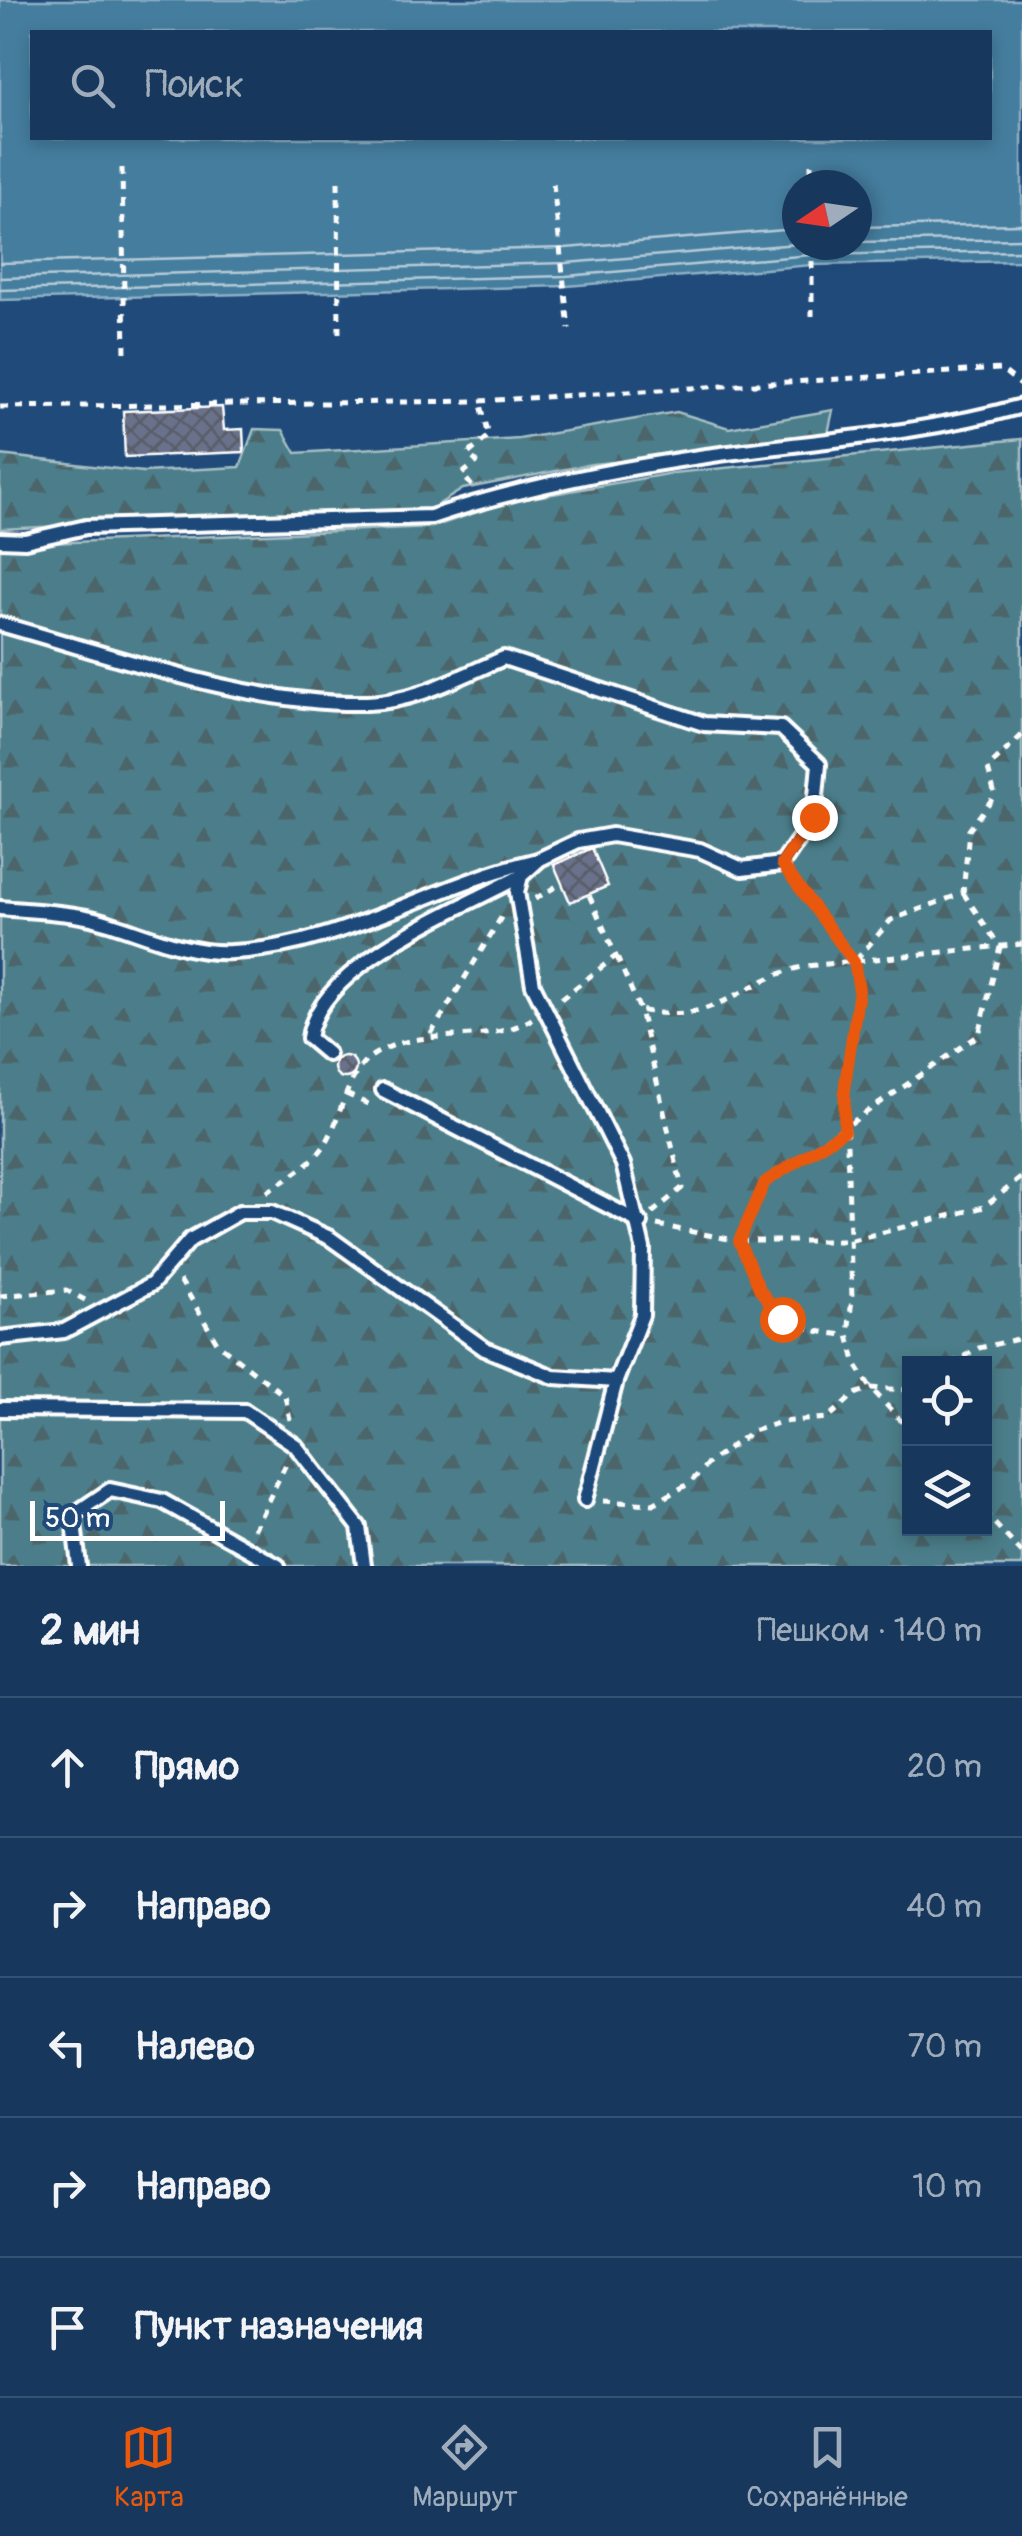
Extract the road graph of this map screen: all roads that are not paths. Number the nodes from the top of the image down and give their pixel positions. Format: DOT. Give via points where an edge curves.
graph roads {
  1 [pos="1022,406"];
  2 [pos="0,540"];
  3 [pos="0,624"];
  4 [pos="540,859"];
  5 [pos="521,876"];
  6 [pos="0,908"];
  7 [pos="328,1054"];
  8 [pos="383,1090"];
  9 [pos="640,1223"];
  10 [pos="0,1338"];
  11 [pos="616,1381"];
  12 [pos="0,1409"];
  13 [pos="585,1500"];
  14 [pos="80,1566"];
  15 [pos="278,1566"];
  16 [pos="364,1566"];
  1 -- 2 [label="lane" via="887,435 703,456 482,500 431,517 86,528 25,542"];
  3 -- 4 [label="lane" via="200,680 368,703 415,695 504,658 704,724 781,728 819,764 814,817 782,864 742,869 700,850 612,834"];
  4 -- 5 [label="lane"];
  4 -- 6 [label="lane" via="481,873 302,944 228,953 154,940 91,918"];
  5 -- 7 [label="lane" via="358,965 324,996 309,1038"];
  5 -- 9 [label="lane" via="517,892 533,985 623,1164"];
  8 -- 9 [label="lane"];
  9 -- 11 [label="lane" via="642,1315"];
  10 -- 11 [label="lane" via="64,1331 152,1284 190,1240 240,1212 272,1212 330,1238 485,1350 554,1377"];
  11 -- 13 [label="lane"];
  12 -- 16 [label="lane" via="246,1412 295,1445 359,1527"];
  14 -- 15 [label="lane" via="73,1515 110,1490 162,1501"];
}
